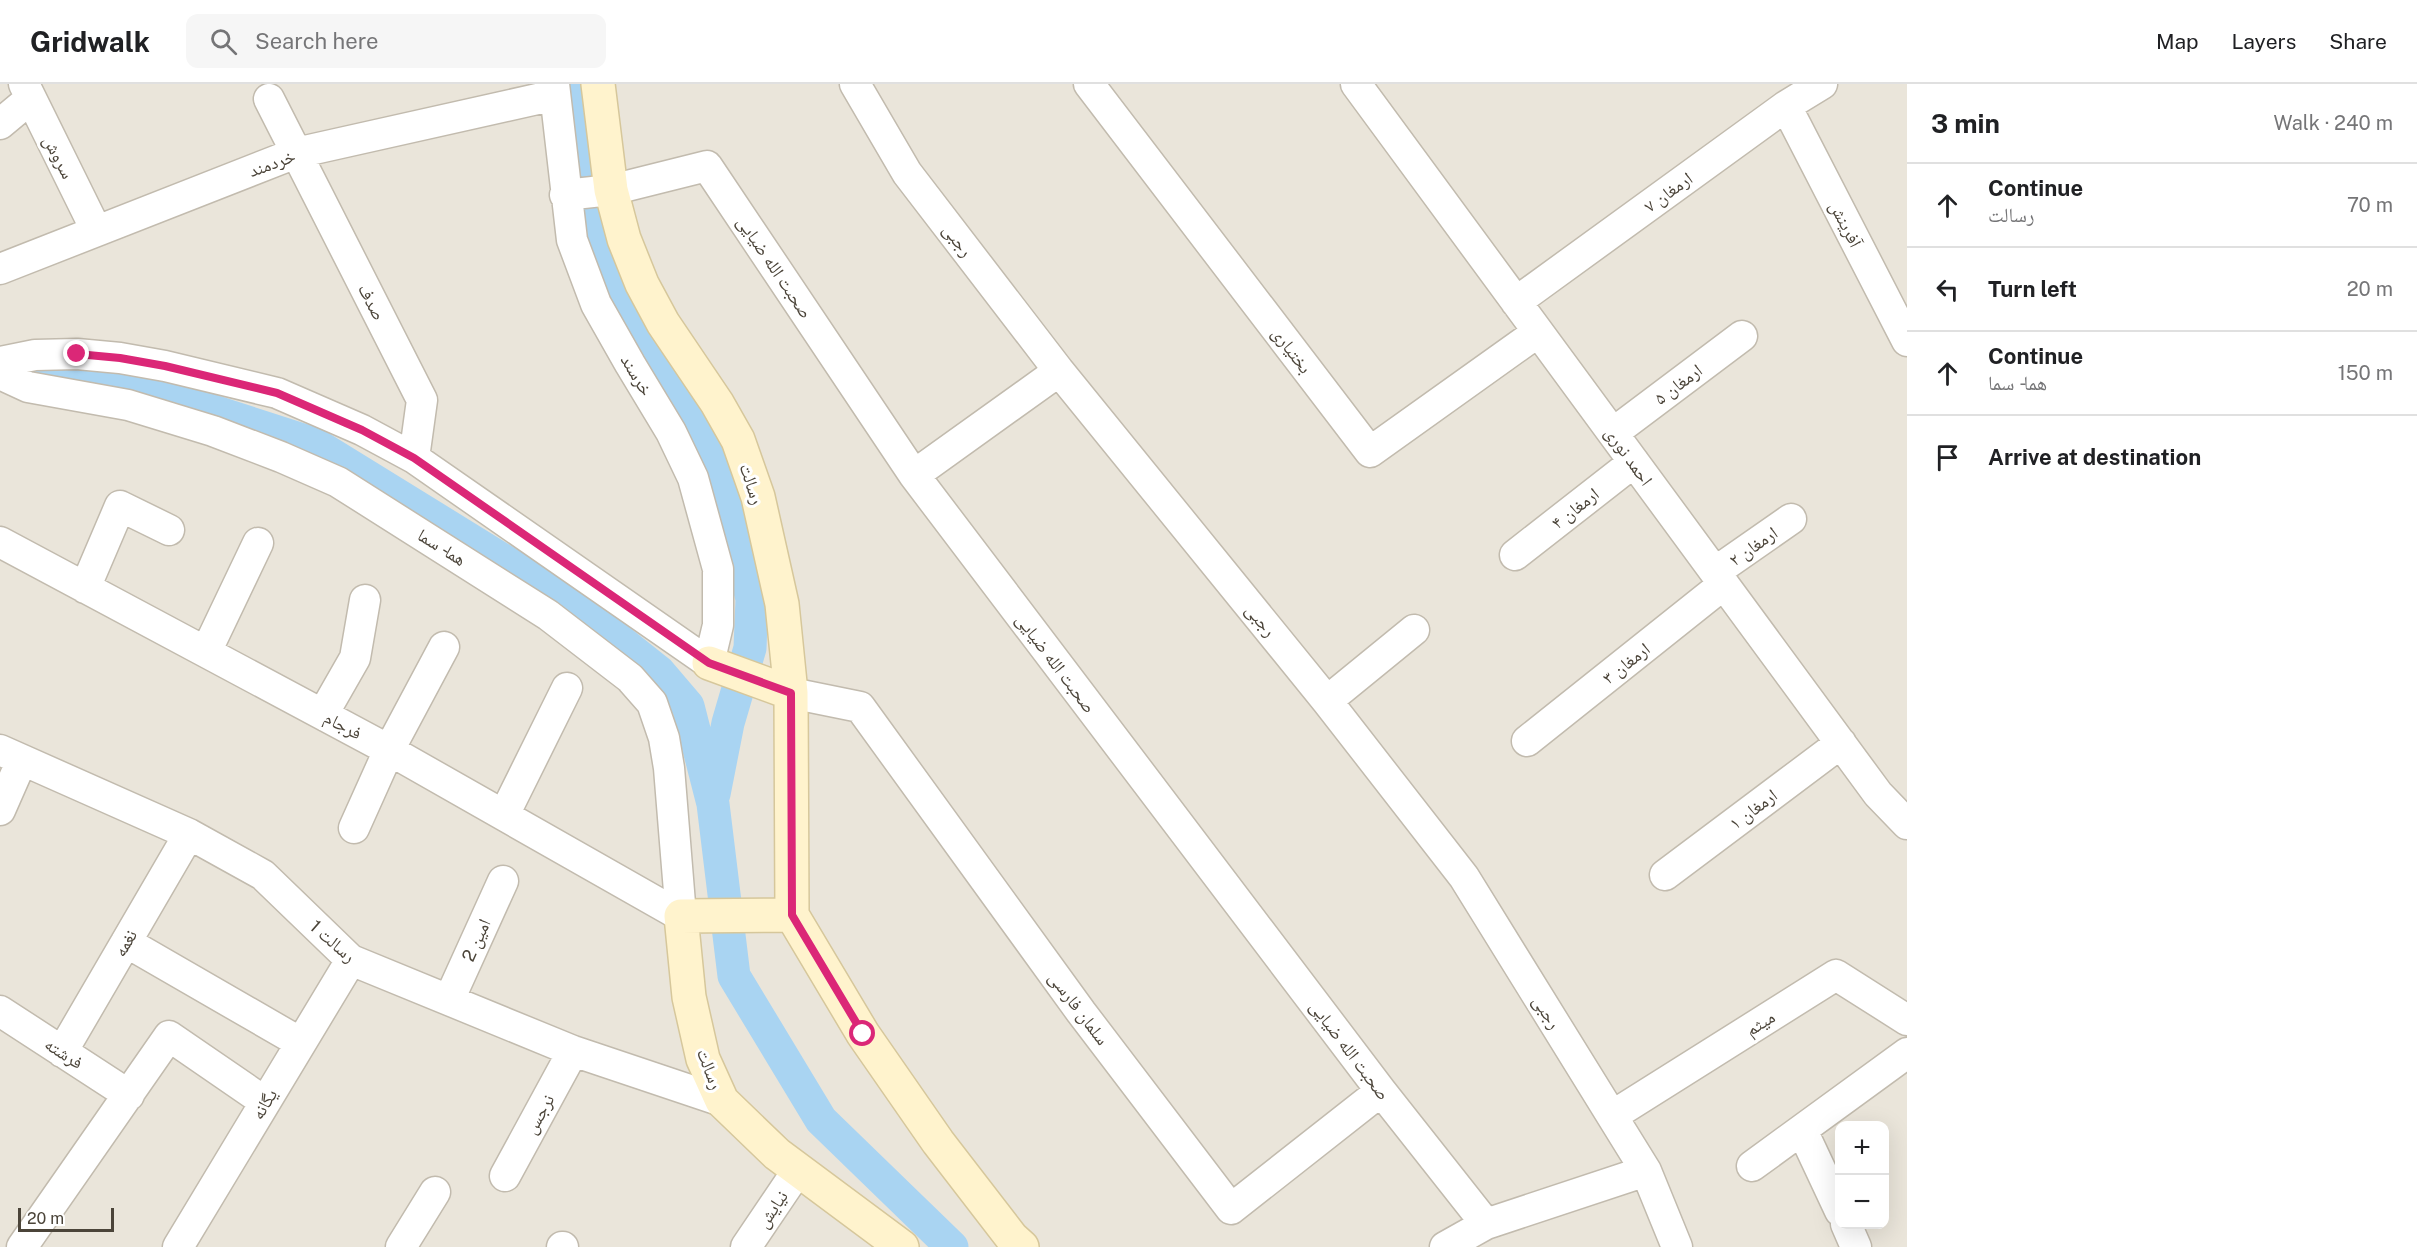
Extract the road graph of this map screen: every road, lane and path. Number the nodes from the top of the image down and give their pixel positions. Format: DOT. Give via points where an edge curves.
graph roads {
  1 [pos="598,84"];
  2 [pos="855,84"];
  3 [pos="1089,84"];
  4 [pos="1356,84"];
  5 [pos="1822,84"];
  6 [pos="554,89"];
  7 [pos="27,92"];
  8 [pos="269,99"];
  9 [pos="1786,106"];
  10 [pos="0,124"];
  11 [pos="296,153"];
  12 [pos="610,190"];
  13 [pos="565,195"];
  14 [pos="96,230"];
  15 [pos="0,269"];
  16 [pos="1516,302"];
  17 [pos="1538,332"];
  18 [pos="1742,336"];
  19 [pos="1907,342"];
  20 [pos="0,362"];
  21 [pos="1059,371"];
  22 [pos="0,374"];
  23 [pos="1613,433"];
  24 [pos="414,458"];
  25 [pos="1634,462"];
  26 [pos="914,475"];
  27 [pos="1791,519"];
  28 [pos="169,530"];
  29 [pos="0,542"];
  30 [pos="258,543"];
  31 [pos="1515,555"];
  32 [pos="1720,578"];
  33 [pos="85,588"];
  34 [pos="365,600"];
  35 [pos="1414,630"];
  36 [pos="444,647"];
  37 [pos="206,652"];
  38 [pos="709,663"];
  39 [pos="567,688"];
  40 [pos="791,693"];
  41 [pos="1327,701"];
  42 [pos="323,714"];
  43 [pos="1527,741"];
  44 [pos="1841,743"];
  45 [pos="389,750"];
  46 [pos="11,755"];
  47 [pos="0,810"];
  48 [pos="504,815"];
  49 [pos="1907,824"];
  50 [pos="354,828"];
  51 [pos="189,834"];
  52 [pos="1665,875"];
  53 [pos="503,881"];
  54 [pos="792,915"];
  55 [pos="681,916"];
  56 [pos="126,942"];
  57 [pos="351,960"];
  58 [pos="449,1000"];
  59 [pos="0,1011"];
  60 [pos="1907,1020"];
  61 [pos="301,1043"];
  62 [pos="573,1051"];
  63 [pos="62,1052"];
  64 [pos="1907,1053"];
  65 [pos="1381,1090"];
  66 [pos="129,1095"];
  67 [pos="722,1101"];
  68 [pos="266,1102"];
  69 [pos="1612,1116"];
  70 [pos="1802,1130"];
  71 [pos="1752,1166"];
  72 [pos="798,1170"];
  73 [pos="1646,1171"];
  74 [pos="505,1176"];
  75 [pos="435,1192"];
  76 [pos="1835,1203"];
  77 [pos="1486,1224"];
  78 [pos="1848,1229"];
  79 [pos="22,1247"];
  80 [pos="178,1247"];
  81 [pos="401,1247"];
  82 [pos="746,1247"];
  83 [pos="902,1247"];
  84 [pos="1022,1247"];
  85 [pos="1445,1247"];
  86 [pos="1677,1247"];
  87 [pos="1856,1247"];
  1 -- 12 [label="street, رسالت"];
  2 -- 21 [label="street, رجبی" via="907,173"];
  3 -- 17 [label="street, بختیاری" via="1370,452"];
  4 -- 16 [label="street, احمد نوری"];
  5 -- 9 [label="street, ارمغان ۷"];
  6 -- 11 [label="street, خردمند"];
  6 -- 13 [label="street, خرسند"];
  7 -- 10 [label="street"];
  7 -- 14 [label="street, سروش"];
  8 -- 11 [label="street, صدف"];
  9 -- 16 [label="street, ارمغان ۷"];
  9 -- 19 [label="street, آفرینش"];
  11 -- 14 [label="street, خردمند"];
  11 -- 24 [label="street, صدف" via="422,400"];
  12 -- 13 [label="street"];
  12 -- 26 [label="street, صحبت الله ضیایی" via="707,165"];
  12 -- 40 [label="street, رسالت" via="642,284 738,440 758,497 782,604"];
  13 -- 38 [label="street, خرسند" via="572,240 596,304 672,432 693,478 718,569 718,625"];
  14 -- 15 [label="street, خردمند"];
  16 -- 17 [label="street, احمد نوری"];
  17 -- 23 [label="street, احمد نوری"];
  18 -- 23 [label="street, ارمغان ۵"];
  20 -- 24 [label="street" via="35,355 77,354 165,366 277,393 362,430"];
  21 -- 26 [label="street"];
  21 -- 41 [label="street, رجبی"];
  22 -- 55 [label="street, هما- سما" via="28,387 128,405 213,431 338,482 548,615 630,678 652,703 664,738"];
  23 -- 25 [label="street, احمد نوری"];
  24 -- 38 [label="street"];
  25 -- 31 [label="street, ارمغان ۴"];
  25 -- 32 [label="street, احمد نوری"];
  26 -- 65 [label="street, صحبت الله ضیایی"];
  27 -- 32 [label="street, ارمغان ۲"];
  28 -- 33 [label="street" via="120,506"];
  29 -- 33 [label="street, فرجام"];
  30 -- 37 [label="street"];
  32 -- 43 [label="street, ارمغان ۳"];
  32 -- 44 [label="street, احمد نوری"];
  33 -- 37 [label="street, فرجام"];
  34 -- 42 [label="street" via="355,658"];
  35 -- 41 [label="street"];
  36 -- 45 [label="street"];
  37 -- 42 [label="street, فرجام"];
  38 -- 40 [label="street"];
  39 -- 48 [label="street"];
  40 -- 54 [label="street, رسالت"];
  40 -- 65 [label="street, سلمان فارسی" via="860,707 1081,1012 1231,1209"];
  41 -- 69 [label="street, رجبی" via="1464,877"];
  42 -- 45 [label="street, فرجام"];
  44 -- 49 [label="street, احمد نوری" via="1878,794"];
  44 -- 52 [label="street, ارمغان ۱"];
  45 -- 48 [label="street, فرجام"];
  45 -- 50 [label="street"];
  46 -- 47 [label="street"];
  46 -- 51 [label="street, رسالت 1"];
  48 -- 55 [label="street, فرجام"];
  51 -- 56 [label="street, نغمه"];
  51 -- 57 [label="street, رسالت 1" via="263,875"];
  53 -- 58 [label="street, امین 2"];
  54 -- 55 [label="street"];
  54 -- 84 [label="street" via="863,1034 924,1122"];
  55 -- 67 [label="street, رسالت" via="689,997 703,1059"];
  56 -- 61 [label="street"];
  56 -- 63 [label="street, نغمه"];
  57 -- 58 [label="street, رسالت 1"];
  57 -- 61 [label="street, یگانه"];
  58 -- 62 [label="street, رسالت 1"];
  59 -- 63 [label="street, فرشته"];
  60 -- 69 [label="street, میثم" via="1836,975"];
  61 -- 68 [label="street, یگانه"];
  62 -- 67 [label="street, رسالت 1"];
  62 -- 74 [label="street, نرجس"];
  63 -- 66 [label="street, فرشته"];
  64 -- 70 [label="street"];
  65 -- 77 [label="street, صحبت الله ضیایی"];
  66 -- 68 [label="street" via="169,1036"];
  66 -- 79 [label="street"];
  67 -- 72 [label="street, رسالت"];
  68 -- 80 [label="street, یگانه"];
  69 -- 73 [label="street, رجبی"];
  70 -- 71 [label="street"];
  70 -- 76 [label="street"];
  72 -- 82 [label="street, نیایش"];
  72 -- 83 [label="street, رسالت"];
  73 -- 77 [label="street"];
  73 -- 86 [label="street, رجبی"];
  75 -- 81 [label="street"];
  77 -- 85 [label="street"];
  78 -- 87 [label="street"];
}
